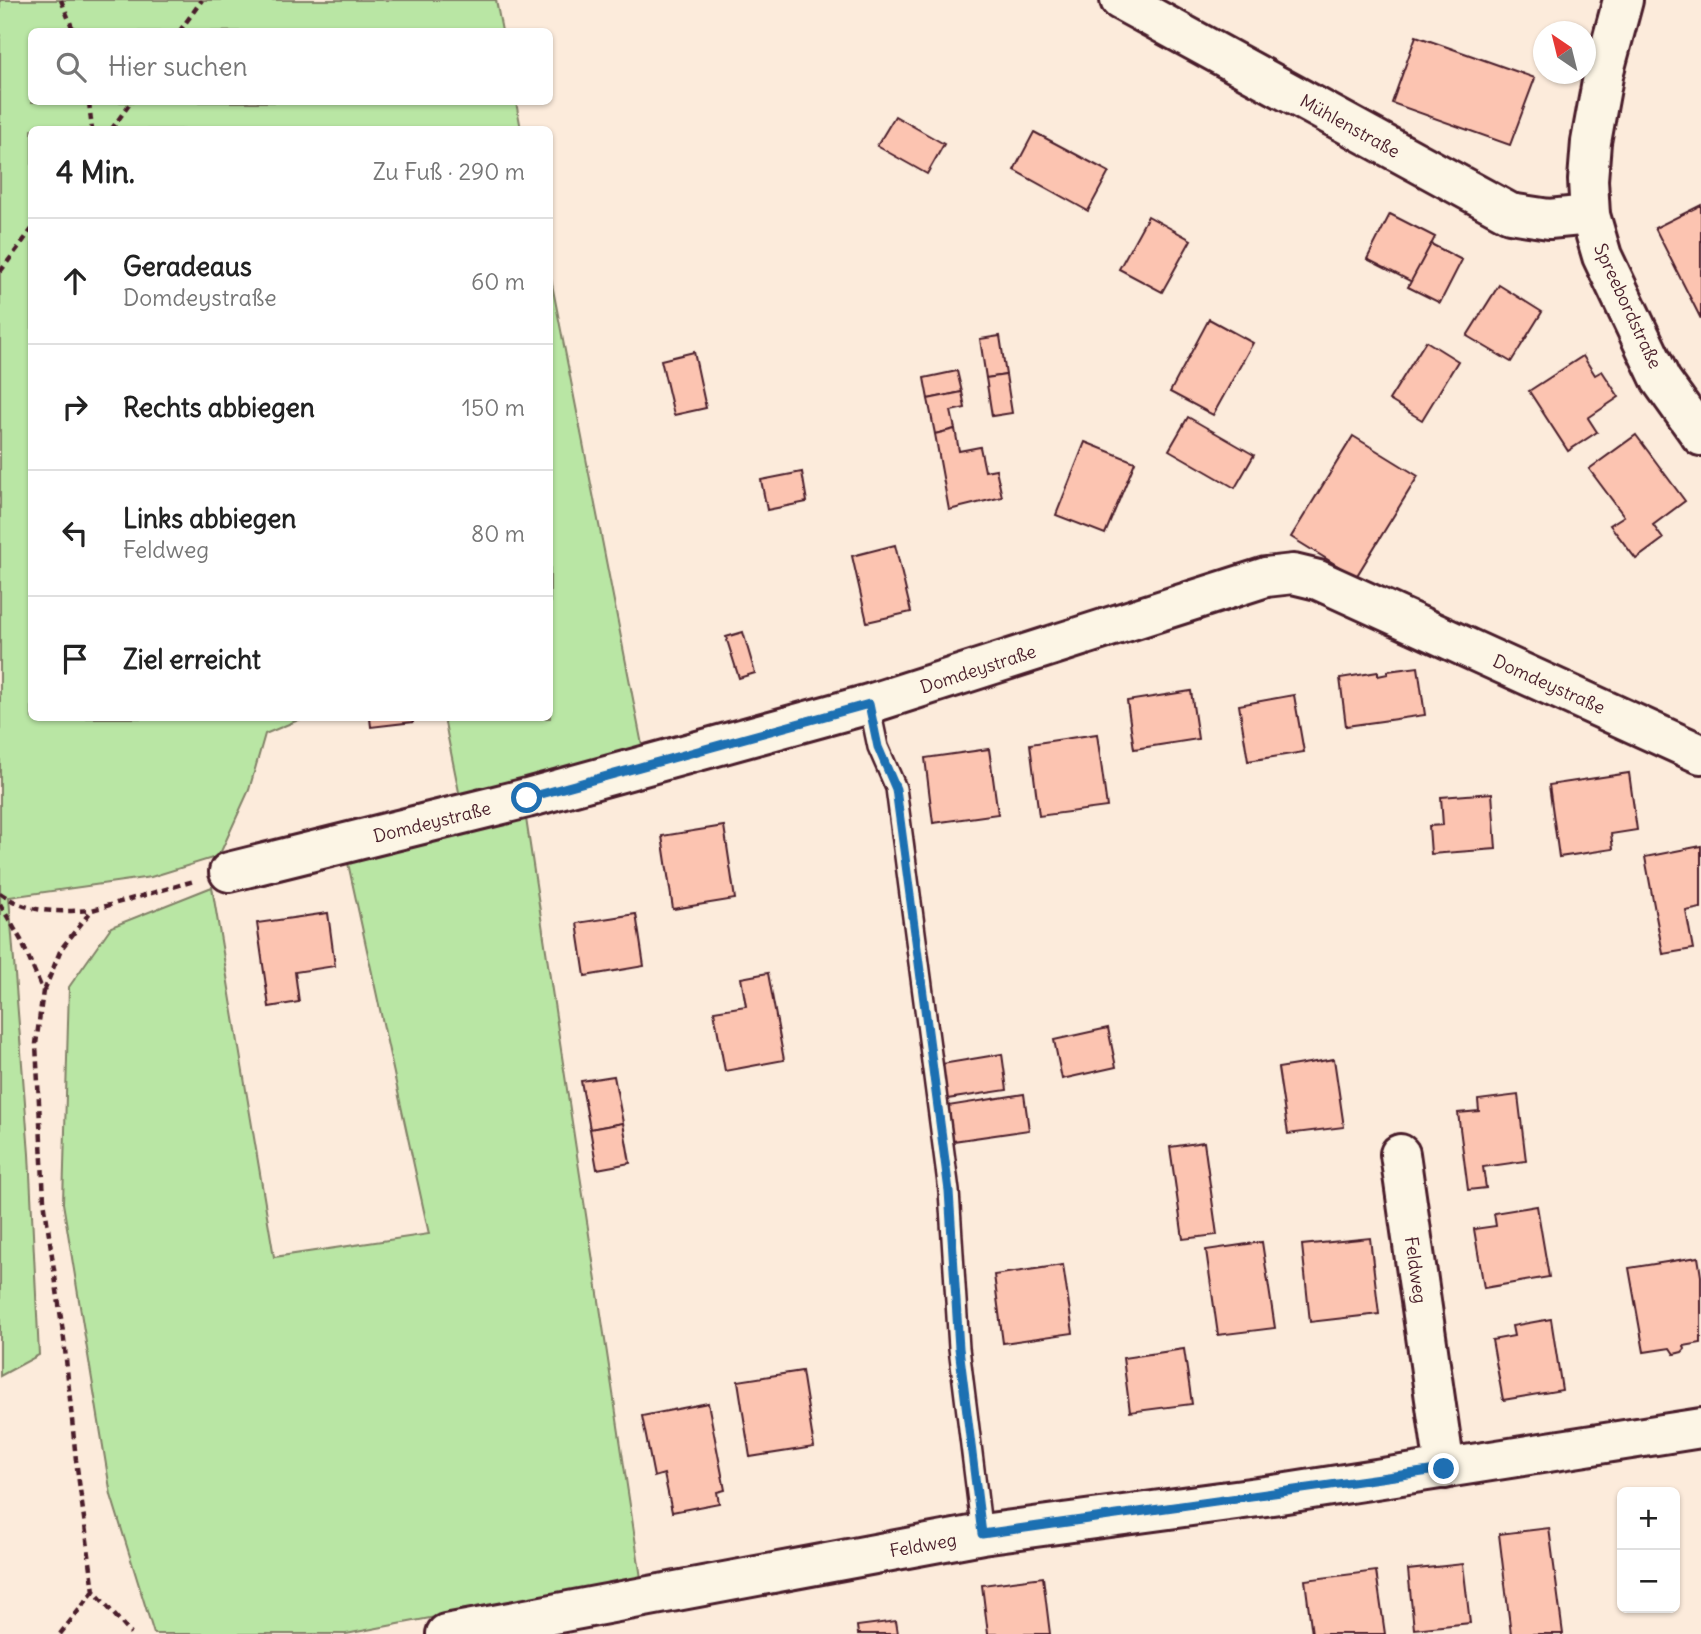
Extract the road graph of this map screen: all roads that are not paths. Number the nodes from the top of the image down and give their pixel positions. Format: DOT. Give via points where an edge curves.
graph roads {
  1 [pos="1120,0"];
  2 [pos="1623,0"];
  3 [pos="1590,215"];
  4 [pos="1701,436"];
  5 [pos="869,704"];
  6 [pos="1701,754"];
  7 [pos="229,872"];
  8 [pos="1400,1154"];
  9 [pos="1701,1428"];
  10 [pos="1444,1469"];
  11 [pos="982,1534"];
  12 [pos="446,1634"];
  1 -- 3 [label="street, Mühlenstraße" via="1510,213 1549,219"];
  2 -- 3 [label="street, Spreebordstraße" via="1591,142"];
  3 -- 4 [label="street, Spreebordstraße" via="1602,256 1661,380"];
  5 -- 6 [label="street, Domdeystraße" via="1266,578 1293,574 1318,580"];
  5 -- 7 [label="street, Domdeystraße" via="527,798"];
  5 -- 11 [label="lane" via="878,747 898,802 949,1191 959,1348"];
  8 -- 10 [label="street, Feldweg"];
  9 -- 10 [label="street, Feldweg"];
  10 -- 11 [label="street, Feldweg"];
  11 -- 12 [label="street, Feldweg"];
}
